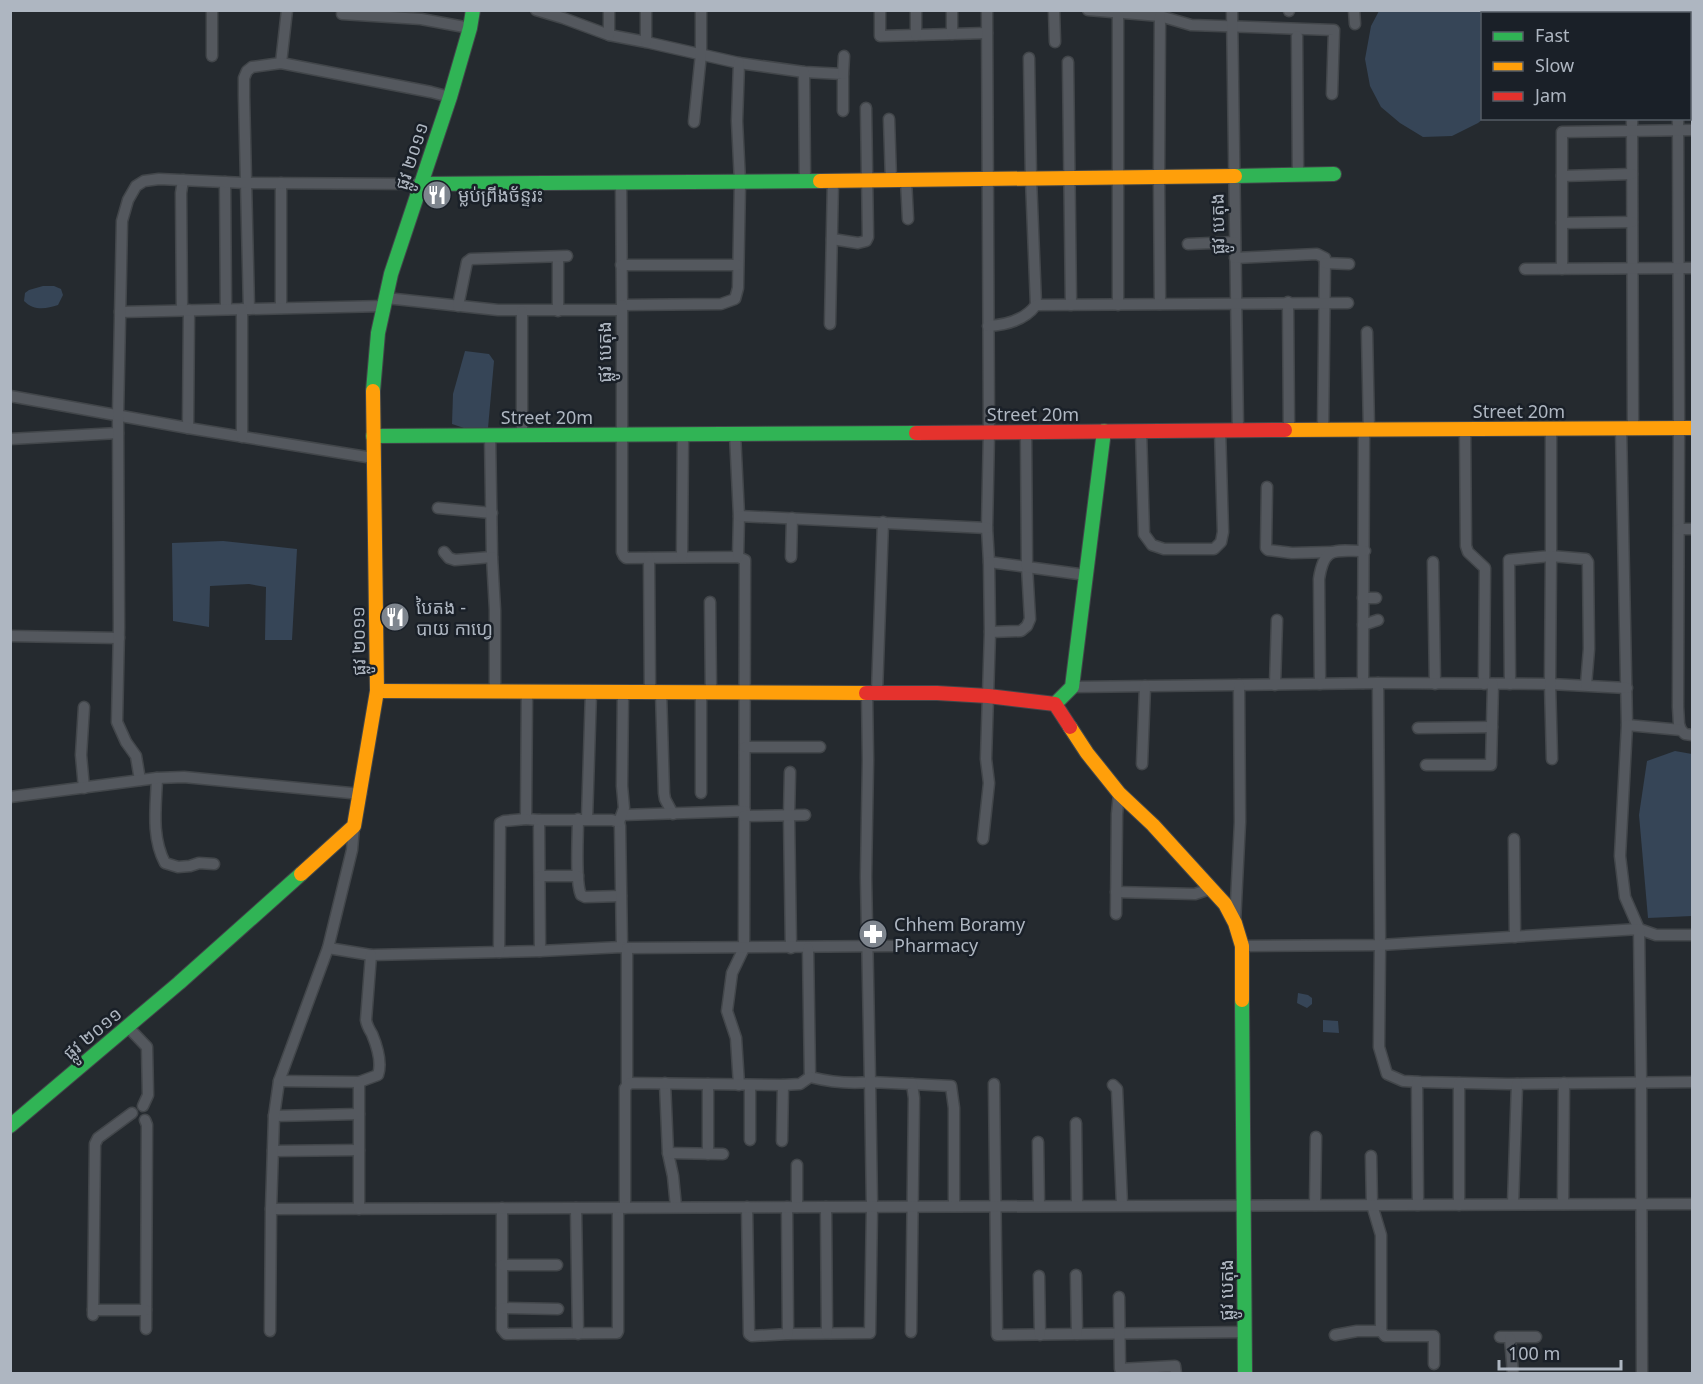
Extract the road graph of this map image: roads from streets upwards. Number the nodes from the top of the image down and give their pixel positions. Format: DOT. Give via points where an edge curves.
graph roads {
  1 [pos="212,10"];
  2 [pos="287,10"];
  3 [pos="473,10"];
  4 [pos="536,10"];
  5 [pos="609,10"];
  6 [pos="646,10"];
  7 [pos="701,10"];
  8 [pos="880,10"];
  9 [pos="916,10"];
  10 [pos="952,10"];
  11 [pos="987,10"];
  12 [pos="1054,10"];
  13 [pos="1088,10"];
  14 [pos="1354,10"];
  15 [pos="1118,13"];
  16 [pos="342,14"];
  17 [pos="563,14"];
  18 [pos="1160,16"];
  19 [pos="1232,18"];
  20 [pos="1355,24"];
  21 [pos="470,28"];
  22 [pos="987,33"];
  23 [pos="952,34"];
  24 [pos="609,35"];
  25 [pos="916,35"];
  26 [pos="1297,36"];
  27 [pos="646,42"];
  28 [pos="1055,42"];
  29 [pos="701,54"];
  30 [pos="212,56"];
  31 [pos="844,56"];
  32 [pos="1029,58"];
  33 [pos="1068,62"];
  34 [pos="281,63"];
  35 [pos="739,63"];
  36 [pos="804,72"];
  37 [pos="843,74"];
  38 [pos="1332,94"];
  39 [pos="450,97"];
  40 [pos="866,108"];
  41 [pos="843,111"];
  42 [pos="889,119"];
  43 [pos="1632,120"];
  44 [pos="1678,120"];
  45 [pos="694,122"];
  46 [pos="1678,130"];
  47 [pos="1692,130"];
  48 [pos="1632,131"];
  49 [pos="1334,174"];
  50 [pos="1632,174"];
  51 [pos="1298,175"];
  52 [pos="1234,176"];
  53 [pos="1562,176"];
  54 [pos="1117,178"];
  55 [pos="1158,178"];
  56 [pos="988,179"];
  57 [pos="1031,179"];
  58 [pos="1070,179"];
  59 [pos="183,180"];
  60 [pos="891,180"];
  61 [pos="906,180"];
  62 [pos="805,181"];
  63 [pos="833,181"];
  64 [pos="866,181"];
  65 [pos="225,182"];
  66 [pos="740,182"];
  67 [pos="246,183"];
  68 [pos="281,183"];
  69 [pos="621,183"];
  70 [pos="421,184"];
  71 [pos="908,219"];
  72 [pos="1632,222"];
  73 [pos="1562,223"];
  74 [pos="832,238"];
  75 [pos="1235,242"];
  76 [pos="1188,244"];
  77 [pos="1235,258"];
  78 [pos="1325,263"];
  79 [pos="1349,264"];
  80 [pos="621,265"];
  81 [pos="738,266"];
  82 [pos="1562,268"];
  83 [pos="1678,268"];
  84 [pos="1692,268"];
  85 [pos="1525,269"];
  86 [pos="1632,269"];
  87 [pos="385,302"];
  88 [pos="1288,302"];
  89 [pos="1236,303"];
  90 [pos="1324,303"];
  91 [pos="1348,303"];
  92 [pos="1118,304"];
  93 [pos="1160,304"];
  94 [pos="1036,305"];
  95 [pos="1071,305"];
  96 [pos="458,306"];
  97 [pos="281,308"];
  98 [pos="622,308"];
  99 [pos="226,309"];
  100 [pos="245,309"];
  101 [pos="186,310"];
  102 [pos="522,310"];
  103 [pos="558,311"];
  104 [pos="120,312"];
  105 [pos="830,324"];
  106 [pos="988,326"];
  107 [pos="1367,332"];
  108 [pos="10,396"];
  109 [pos="118,416"];
  110 [pos="188,428"];
  111 [pos="1627,428"];
  112 [pos="1686,428"];
  113 [pos="1465,429"];
  114 [pos="1551,429"];
  115 [pos="1220,430"];
  116 [pos="1238,430"];
  117 [pos="1289,430"];
  118 [pos="1323,430"];
  119 [pos="1366,430"];
  120 [pos="1104,431"];
  121 [pos="1142,431"];
  122 [pos="989,432"];
  123 [pos="1026,432"];
  124 [pos="118,433"];
  125 [pos="622,434"];
  126 [pos="683,434"];
  127 [pos="735,434"];
  128 [pos="490,435"];
  129 [pos="522,435"];
  130 [pos="373,436"];
  131 [pos="242,437"];
  132 [pos="10,439"];
  133 [pos="373,458"];
  134 [pos="1267,487"];
  135 [pos="438,508"];
  136 [pos="492,513"];
  137 [pos="739,516"];
  138 [pos="792,518"];
  139 [pos="884,522"];
  140 [pos="987,528"];
  141 [pos="1679,529"];
  142 [pos="1692,529"];
  143 [pos="1336,551"];
  144 [pos="1365,551"];
  145 [pos="444,552"];
  146 [pos="492,556"];
  147 [pos="1551,556"];
  148 [pos="682,557"];
  149 [pos="738,557"];
  150 [pos="791,557"];
  151 [pos="649,558"];
  152 [pos="989,562"];
  153 [pos="1433,562"];
  154 [pos="1027,567"];
  155 [pos="1086,574"];
  156 [pos="1363,598"];
  157 [pos="1376,598"];
  158 [pos="710,602"];
  159 [pos="1277,620"];
  160 [pos="1378,620"];
  161 [pos="1363,625"];
  162 [pos="990,632"];
  163 [pos="10,636"];
  164 [pos="119,638"];
  165 [pos="1363,683"];
  166 [pos="1378,683"];
  167 [pos="1320,684"];
  168 [pos="1435,684"];
  169 [pos="1488,684"];
  170 [pos="1510,684"];
  171 [pos="1550,684"];
  172 [pos="1239,685"];
  173 [pos="1275,685"];
  174 [pos="1586,685"];
  175 [pos="1145,686"];
  176 [pos="1072,687"];
  177 [pos="1627,688"];
  178 [pos="377,691"];
  179 [pos="495,691"];
  180 [pos="527,692"];
  181 [pos="591,692"];
  182 [pos="656,692"];
  183 [pos="706,692"];
  184 [pos="745,692"];
  185 [pos="872,692"];
  186 [pos="623,693"];
  187 [pos="988,696"];
  188 [pos="1055,704"];
  189 [pos="84,706"];
  190 [pos="1627,725"];
  191 [pos="1492,727"];
  192 [pos="1418,728"];
  193 [pos="1681,730"];
  194 [pos="1692,735"];
  195 [pos="745,747"];
  196 [pos="820,747"];
  197 [pos="1552,759"];
  198 [pos="1142,764"];
  199 [pos="1426,765"];
  200 [pos="790,772"];
  201 [pos="157,778"];
  202 [pos="140,780"];
  203 [pos="84,788"];
  204 [pos="1119,793"];
  205 [pos="361,794"];
  206 [pos="701,794"];
  207 [pos="10,797"];
  208 [pos="673,814"];
  209 [pos="745,814"];
  210 [pos="805,815"];
  211 [pos="789,816"];
  212 [pos="526,819"];
  213 [pos="583,819"];
  214 [pos="621,819"];
  215 [pos="539,820"];
  216 [pos="354,826"];
  217 [pos="983,839"];
  218 [pos="1514,839"];
  219 [pos="214,864"];
  220 [pos="540,876"];
  221 [pos="578,876"];
  222 [pos="1210,889"];
  223 [pos="1116,892"];
  224 [pos="621,896"];
  225 [pos="1116,914"];
  226 [pos="1235,923"];
  227 [pos="1639,929"];
  228 [pos="1692,935"];
  229 [pos="1515,937"];
  230 [pos="1380,945"];
  231 [pos="868,946"];
  232 [pos="893,946"];
  233 [pos="1242,946"];
  234 [pos="328,948"];
  235 [pos="625,948"];
  236 [pos="744,948"];
  237 [pos="791,948"];
  238 [pos="808,948"];
  239 [pos="540,951"];
  240 [pos="499,952"];
  241 [pos="371,956"];
  242 [pos="127,1026"];
  243 [pos="810,1077"];
  244 [pos="279,1081"];
  245 [pos="359,1082"];
  246 [pos="870,1082"];
  247 [pos="1417,1082"];
  248 [pos="1641,1082"];
  249 [pos="1692,1082"];
  250 [pos="665,1083"];
  251 [pos="1458,1083"];
  252 [pos="1564,1083"];
  253 [pos="708,1084"];
  254 [pos="912,1084"];
  255 [pos="994,1084"];
  256 [pos="1516,1084"];
  257 [pos="627,1085"];
  258 [pos="745,1085"];
  259 [pos="783,1085"];
  260 [pos="1113,1085"];
  261 [pos="143,1106"];
  262 [pos="132,1113"];
  263 [pos="359,1114"];
  264 [pos="274,1116"];
  265 [pos="145,1120"];
  266 [pos="1076,1123"];
  267 [pos="10,1126"];
  268 [pos="1316,1137"];
  269 [pos="750,1140"];
  270 [pos="782,1141"];
  271 [pos="1038,1142"];
  272 [pos="359,1150"];
  273 [pos="273,1151"];
  274 [pos="668,1153"];
  275 [pos="708,1154"];
  276 [pos="723,1154"];
  277 [pos="1371,1156"];
  278 [pos="797,1165"];
  279 [pos="1459,1204"];
  280 [pos="1513,1204"];
  281 [pos="1563,1204"];
  282 [pos="1642,1204"];
  283 [pos="1692,1204"];
  284 [pos="1077,1205"];
  285 [pos="1122,1205"];
  286 [pos="1243,1205"];
  287 [pos="1315,1205"];
  288 [pos="1372,1205"];
  289 [pos="1418,1205"];
  290 [pos="954,1206"];
  291 [pos="995,1206"];
  292 [pos="1039,1206"];
  293 [pos="747,1207"];
  294 [pos="792,1207"];
  295 [pos="826,1207"];
  296 [pos="872,1207"];
  297 [pos="913,1207"];
  298 [pos="502,1208"];
  299 [pos="576,1208"];
  300 [pos="622,1208"];
  301 [pos="676,1208"];
  302 [pos="271,1209"];
  303 [pos="359,1209"];
  304 [pos="502,1265"];
  305 [pos="557,1265"];
  306 [pos="1076,1275"];
  307 [pos="1040,1276"];
  308 [pos="1119,1297"];
  309 [pos="502,1308"];
  310 [pos="558,1309"];
  311 [pos="146,1310"];
  312 [pos="146,1329"];
  313 [pos="270,1330"];
  314 [pos="1381,1331"];
  315 [pos="911,1332"];
  316 [pos="1244,1332"];
  317 [pos="827,1333"];
  318 [pos="578,1334"];
  319 [pos="788,1334"];
  320 [pos="1077,1334"];
  321 [pos="1119,1334"];
  322 [pos="1040,1335"];
  323 [pos="1335,1335"];
  324 [pos="1536,1337"];
  325 [pos="1434,1364"];
  326 [pos="1176,1374"];
  327 [pos="1245,1374"];
  328 [pos="1513,1374"];
  329 [pos="1642,1374"];
  1 -- 30 [label="street"];
  2 -- 34 [label="street"];
  3 -- 21 [label="street, ផ្លូវ ២០១១"];
  4 -- 17 [label="street"];
  5 -- 24 [label="street"];
  6 -- 27 [label="street"];
  7 -- 29 [label="street"];
  8 -- 25 [label="street" via="880,36"];
  9 -- 25 [label="street"];
  10 -- 23 [label="street"];
  11 -- 22 [label="street"];
  12 -- 28 [label="street"];
  13 -- 15 [label="street"];
  14 -- 20 [label="street"];
  15 -- 18 [label="street"];
  15 -- 54 [label="street"];
  16 -- 21 [label="street" via="421,19"];
  17 -- 24 [label="street"];
  18 -- 19 [label="street" via="1216,27"];
  18 -- 55 [label="street"];
  19 -- 38 [label="street" via="1334,30"];
  19 -- 52 [label="street, ផ្លូវ បេតុង"];
  21 -- 39 [label="street, ផ្លូវ ២០១១"];
  22 -- 23 [label="street"];
  22 -- 56 [label="street"];
  23 -- 25 [label="street"];
  24 -- 27 [label="street"];
  26 -- 51 [label="street"];
  27 -- 29 [label="street"];
  29 -- 35 [label="street"];
  29 -- 45 [label="street"];
  31 -- 37 [label="street"];
  32 -- 57 [label="street"];
  33 -- 58 [label="street"];
  34 -- 39 [label="street"];
  34 -- 67 [label="street" via="252,67 244,78"];
  35 -- 36 [label="street"];
  35 -- 66 [label="street"];
  36 -- 37 [label="street"];
  36 -- 62 [label="street"];
  37 -- 41 [label="street"];
  39 -- 70 [label="street, ផ្លូវ ២០១១"];
  40 -- 64 [label="street"];
  42 -- 60 [label="street"];
  43 -- 48 [label="street"];
  44 -- 46 [label="street"];
  46 -- 47 [label="street"];
  46 -- 48 [label="street"];
  46 -- 83 [label="street"];
  48 -- 50 [label="street"];
  48 -- 53 [label="street" via="1562,132"];
  49 -- 51 [label="street"];
  50 -- 53 [label="street"];
  50 -- 72 [label="street"];
  51 -- 52 [label="street"];
  52 -- 55 [label="street"];
  52 -- 75 [label="street, ផ្លូវ បេតុង"];
  53 -- 73 [label="street"];
  54 -- 55 [label="street"];
  54 -- 58 [label="street"];
  54 -- 92 [label="street"];
  55 -- 93 [label="street"];
  56 -- 57 [label="street"];
  56 -- 61 [label="street"];
  56 -- 106 [label="street"];
  57 -- 58 [label="street"];
  57 -- 94 [label="street"];
  58 -- 95 [label="street"];
  59 -- 65 [label="street"];
  59 -- 101 [label="street"];
  59 -- 104 [label="street" via="144,181 128,200 122,221"];
  60 -- 61 [label="street"];
  60 -- 64 [label="street"];
  61 -- 71 [label="street"];
  62 -- 63 [label="street"];
  62 -- 66 [label="street"];
  63 -- 64 [label="street"];
  63 -- 74 [label="street"];
  64 -- 74 [label="street" via="866,241"];
  65 -- 67 [label="street"];
  65 -- 99 [label="street"];
  66 -- 69 [label="street"];
  66 -- 81 [label="street"];
  67 -- 68 [label="street"];
  67 -- 100 [label="street"];
  68 -- 70 [label="street"];
  68 -- 97 [label="street"];
  69 -- 70 [label="street"];
  69 -- 80 [label="street, ផ្លូវ បេតុង"];
  70 -- 87 [label="street, ផ្លូវ ២០១១"];
  72 -- 73 [label="street"];
  72 -- 86 [label="street"];
  73 -- 82 [label="street"];
  74 -- 105 [label="street"];
  75 -- 76 [label="street"];
  75 -- 77 [label="street, ផ្លូវ បេតុង"];
  77 -- 78 [label="street" via="1317,254 1325,258"];
  77 -- 89 [label="street, ផ្លូវ បេតុង"];
  78 -- 79 [label="street"];
  78 -- 90 [label="street"];
  80 -- 81 [label="street"];
  80 -- 98 [label="street, ផ្លូវ បេតុង"];
  81 -- 98 [label="street" via="735,299 721,304"];
  82 -- 85 [label="street"];
  82 -- 86 [label="street"];
  83 -- 84 [label="street"];
  83 -- 86 [label="street"];
  83 -- 112 [label="street"];
  86 -- 111 [label="street"];
  87 -- 96 [label="street"];
  87 -- 97 [label="street"];
  87 -- 130 [label="street, ផ្លូវ ២០១១" via="372,397"];
  88 -- 89 [label="street"];
  88 -- 90 [label="street"];
  88 -- 117 [label="street"];
  89 -- 93 [label="street"];
  89 -- 116 [label="street, ផ្លូវ បេតុង"];
  90 -- 91 [label="street"];
  90 -- 118 [label="street"];
  92 -- 93 [label="street"];
  92 -- 95 [label="street"];
  94 -- 95 [label="street"];
  94 -- 106 [label="street" via="1031,313 1010,323"];
  96 -- 102 [label="street"];
  96 -- 103 [label="street" via="467,262 471,259 563,256"];
  97 -- 100 [label="street"];
  98 -- 103 [label="street"];
  98 -- 125 [label="street, ផ្លូវ បេតុង"];
  99 -- 100 [label="street"];
  99 -- 101 [label="street"];
  100 -- 131 [label="street"];
  101 -- 104 [label="street"];
  101 -- 110 [label="street"];
  102 -- 103 [label="street"];
  102 -- 129 [label="street"];
  104 -- 109 [label="street"];
  106 -- 122 [label="street"];
  107 -- 119 [label="street"];
  108 -- 109 [label="street"];
  109 -- 110 [label="street"];
  109 -- 124 [label="street"];
  110 -- 131 [label="street"];
  111 -- 112 [label="street, Street 20m"];
  111 -- 114 [label="street, Street 20m"];
  111 -- 177 [label="street"];
  112 -- 141 [label="street"];
  113 -- 114 [label="street, Street 20m"];
  113 -- 119 [label="street, Street 20m"];
  113 -- 169 [label="street" via="1466,546 1485,568"];
  114 -- 147 [label="street"];
  115 -- 116 [label="street, Street 20m"];
  115 -- 121 [label="street, Street 20m"];
  115 -- 121 [label="street" via="1223,532 1214,549 1164,549 1152,545 1144,534"];
  116 -- 117 [label="street, Street 20m"];
  117 -- 118 [label="street, Street 20m"];
  118 -- 119 [label="street, Street 20m"];
  119 -- 144 [label="street"];
  120 -- 121 [label="street, Street 20m"];
  120 -- 123 [label="street, Street 20m"];
  120 -- 155 [label="street"];
  122 -- 123 [label="street, Street 20m"];
  122 -- 127 [label="street, Street 20m"];
  122 -- 140 [label="street"];
  123 -- 154 [label="street"];
  124 -- 132 [label="street"];
  124 -- 164 [label="street"];
  125 -- 126 [label="street, Street 20m"];
  125 -- 129 [label="street, Street 20m"];
  125 -- 151 [label="street, ផ្លូវ បេតុង" via="622,552 626,558"];
  126 -- 127 [label="street, Street 20m"];
  126 -- 148 [label="street"];
  127 -- 137 [label="street"];
  128 -- 129 [label="street, Street 20m"];
  128 -- 130 [label="street, Street 20m"];
  128 -- 136 [label="street"];
  130 -- 133 [label="street, ផ្លូវ ២០១១"];
  131 -- 133 [label="street"];
  133 -- 178 [label="street, ផ្លូវ ២០១១"];
  134 -- 143 [label="street" via="1268,550"];
  135 -- 136 [label="street"];
  136 -- 146 [label="street"];
  137 -- 138 [label="street"];
  137 -- 149 [label="street"];
  138 -- 139 [label="street"];
  138 -- 150 [label="street"];
  139 -- 140 [label="street"];
  139 -- 185 [label="street"];
  140 -- 152 [label="street"];
  141 -- 142 [label="street"];
  141 -- 193 [label="street"];
  143 -- 144 [label="street"];
  143 -- 167 [label="street" via="1321,564 1319,579"];
  144 -- 156 [label="street"];
  145 -- 146 [label="street" via="455,560"];
  146 -- 179 [label="street"];
  147 -- 170 [label="street" via="1509,560"];
  147 -- 171 [label="street"];
  147 -- 174 [label="street" via="1588,562"];
  148 -- 149 [label="street"];
  148 -- 151 [label="street"];
  149 -- 184 [label="street" via="745,560"];
  151 -- 182 [label="street"];
  152 -- 154 [label="street"];
  152 -- 162 [label="street"];
  153 -- 168 [label="street"];
  154 -- 155 [label="street"];
  154 -- 162 [label="street" via="1027,626 1021,632"];
  155 -- 176 [label="street"];
  156 -- 157 [label="street"];
  156 -- 161 [label="street"];
  158 -- 183 [label="street"];
  159 -- 173 [label="street"];
  160 -- 161 [label="street"];
  161 -- 165 [label="street"];
  162 -- 187 [label="street"];
  163 -- 164 [label="street"];
  164 -- 202 [label="street" via="117,722 136,756"];
  165 -- 166 [label="street"];
  165 -- 167 [label="street"];
  166 -- 168 [label="street"];
  166 -- 230 [label="street"];
  167 -- 173 [label="street"];
  168 -- 169 [label="street"];
  169 -- 170 [label="street"];
  169 -- 191 [label="street"];
  170 -- 171 [label="street"];
  171 -- 174 [label="street"];
  171 -- 197 [label="street"];
  172 -- 173 [label="street"];
  172 -- 175 [label="street"];
  172 -- 226 [label="street" via="1240,822"];
  174 -- 177 [label="street"];
  175 -- 176 [label="street"];
  175 -- 198 [label="street"];
  176 -- 188 [label="street"];
  177 -- 190 [label="street"];
  178 -- 179 [label="street"];
  178 -- 205 [label="street, ផ្លូវ ២០១១"];
  179 -- 180 [label="street"];
  180 -- 181 [label="street"];
  180 -- 212 [label="street"];
  181 -- 186 [label="street"];
  181 -- 213 [label="street"];
  182 -- 183 [label="street"];
  182 -- 186 [label="street"];
  182 -- 208 [label="street" via="664,793"];
  183 -- 184 [label="street"];
  183 -- 206 [label="street"];
  184 -- 185 [label="street"];
  184 -- 195 [label="street"];
  185 -- 187 [label="street"];
  185 -- 231 [label="street" via="866,877"];
  186 -- 214 [label="street"];
  187 -- 188 [label="street"];
  187 -- 217 [label="street" via="989,783"];
  188 -- 204 [label="street, ផ្លូវ បេតុង"];
  189 -- 203 [label="street"];
  190 -- 193 [label="street"];
  190 -- 227 [label="street" via="1620,856 1625,897"];
  191 -- 192 [label="street"];
  191 -- 199 [label="street" via="1491,765"];
  193 -- 194 [label="street"];
  195 -- 196 [label="street"];
  195 -- 209 [label="street"];
  200 -- 211 [label="street"];
  201 -- 202 [label="street"];
  201 -- 205 [label="street" via="184,777"];
  201 -- 219 [label="street" via="155,824 165,863 178,867"];
  202 -- 203 [label="street"];
  203 -- 207 [label="street"];
  204 -- 222 [label="street, ផ្លូវ បេតុង"];
  204 -- 223 [label="street"];
  205 -- 216 [label="street, ផ្លូវ ២០១១"];
  208 -- 209 [label="street"];
  208 -- 214 [label="street"];
  209 -- 211 [label="street"];
  209 -- 236 [label="street"];
  210 -- 211 [label="street"];
  211 -- 237 [label="street"];
  212 -- 215 [label="street"];
  212 -- 240 [label="street" via="500,823"];
  213 -- 214 [label="street"];
  213 -- 215 [label="street"];
  213 -- 221 [label="street"];
  214 -- 224 [label="street"];
  215 -- 220 [label="street"];
  216 -- 234 [label="street" via="352,850"];
  216 -- 242 [label="street, ផ្លូវ ២០១១"];
  218 -- 229 [label="street"];
  220 -- 221 [label="street"];
  220 -- 239 [label="street"];
  221 -- 224 [label="street" via="579,891 585,897"];
  222 -- 223 [label="street" via="1195,894"];
  222 -- 226 [label="street, ផ្លូវ បេតុង" via="1225,904"];
  223 -- 225 [label="street"];
  224 -- 235 [label="street"];
  226 -- 233 [label="street, ផ្លូវ បេតុង"];
  227 -- 228 [label="street" via="1656,935"];
  227 -- 229 [label="street"];
  227 -- 248 [label="street"];
  229 -- 230 [label="street"];
  230 -- 233 [label="street"];
  230 -- 247 [label="street" via="1380,1053 1387,1074"];
  231 -- 232 [label="street"];
  231 -- 238 [label="street"];
  231 -- 246 [label="street"];
  233 -- 286 [label="street, ផ្លូវ បេតុង"];
  234 -- 241 [label="street"];
  234 -- 244 [label="street"];
  235 -- 236 [label="street"];
  235 -- 239 [label="street"];
  235 -- 257 [label="street"];
  236 -- 237 [label="street"];
  236 -- 258 [label="street" via="732,973 727,1011"];
  237 -- 238 [label="street"];
  238 -- 243 [label="street"];
  239 -- 240 [label="street"];
  240 -- 241 [label="street"];
  241 -- 245 [label="street" via="366,1020 380,1072 377,1077"];
  242 -- 261 [label="street" via="147,1047 148,1095"];
  242 -- 267 [label="street, ផ្លូវ ២០១១"];
  243 -- 246 [label="street" via="856,1084"];
  243 -- 259 [label="street" via="800,1084"];
  244 -- 245 [label="street"];
  244 -- 264 [label="street"];
  245 -- 263 [label="street"];
  246 -- 254 [label="street"];
  246 -- 296 [label="street"];
  247 -- 251 [label="street"];
  247 -- 289 [label="street"];
  248 -- 249 [label="street"];
  248 -- 252 [label="street"];
  248 -- 282 [label="street"];
  250 -- 253 [label="street"];
  250 -- 257 [label="street"];
  250 -- 274 [label="street"];
  251 -- 256 [label="street"];
  251 -- 279 [label="street"];
  252 -- 256 [label="street"];
  252 -- 281 [label="street"];
  253 -- 258 [label="street"];
  253 -- 275 [label="street"];
  254 -- 290 [label="street" via="951,1086"];
  254 -- 297 [label="street"];
  255 -- 291 [label="street"];
  256 -- 280 [label="street"];
  257 -- 300 [label="street"];
  258 -- 259 [label="street"];
  258 -- 269 [label="street"];
  259 -- 270 [label="street"];
  260 -- 285 [label="street" via="1118,1089"];
  261 -- 262 [label="street" via="135,1107"];
  261 -- 265 [label="street" via="147,1112"];
  262 -- 265 [label="street" via="135,1120"];
  262 -- 311 [label="street" via="95,1144 93,1313"];
  263 -- 264 [label="street"];
  263 -- 272 [label="street"];
  264 -- 273 [label="street"];
  265 -- 311 [label="street"];
  266 -- 284 [label="street"];
  268 -- 287 [label="street"];
  271 -- 292 [label="street"];
  272 -- 273 [label="street"];
  272 -- 303 [label="street"];
  273 -- 302 [label="street"];
  274 -- 275 [label="street"];
  274 -- 301 [label="street"];
  275 -- 276 [label="street"];
  277 -- 288 [label="street"];
  278 -- 294 [label="street"];
  279 -- 280 [label="street"];
  279 -- 289 [label="street"];
  280 -- 281 [label="street"];
  281 -- 282 [label="street"];
  282 -- 283 [label="street"];
  282 -- 329 [label="street"];
  284 -- 285 [label="street"];
  284 -- 292 [label="street"];
  285 -- 286 [label="street"];
  286 -- 287 [label="street"];
  286 -- 316 [label="street, ផ្លូវ បេតុង"];
  287 -- 288 [label="street"];
  288 -- 289 [label="street"];
  288 -- 314 [label="street" via="1381,1235"];
  290 -- 291 [label="street"];
  290 -- 297 [label="street"];
  291 -- 292 [label="street"];
  291 -- 322 [label="street" via="997,1335"];
  293 -- 294 [label="street"];
  293 -- 301 [label="street"];
  293 -- 319 [label="street" via="748,1334"];
  294 -- 295 [label="street"];
  294 -- 319 [label="street"];
  295 -- 296 [label="street"];
  295 -- 317 [label="street"];
  296 -- 297 [label="street"];
  296 -- 317 [label="street" via="870,1333"];
  297 -- 315 [label="street"];
  298 -- 299 [label="street"];
  298 -- 303 [label="street"];
  298 -- 304 [label="street"];
  299 -- 300 [label="street"];
  299 -- 318 [label="street"];
  300 -- 301 [label="street"];
  300 -- 318 [label="street" via="618,1331"];
  302 -- 303 [label="street"];
  302 -- 313 [label="street"];
  304 -- 305 [label="street"];
  304 -- 309 [label="street"];
  306 -- 320 [label="street"];
  307 -- 322 [label="street"];
  308 -- 321 [label="street"];
  309 -- 310 [label="street"];
  309 -- 318 [label="street" via="502,1329 506,1334"];
  311 -- 312 [label="street"];
  314 -- 323 [label="street"];
  314 -- 325 [label="street" via="1385,1336 1434,1336"];
  316 -- 321 [label="street"];
  316 -- 327 [label="street, ផ្លូវ បេតុង"];
  317 -- 319 [label="street"];
  320 -- 321 [label="street"];
  320 -- 322 [label="street"];
  321 -- 326 [label="street" via="1120,1370 1175,1366"];
  324 -- 328 [label="street" via="1505,1337"];
}
